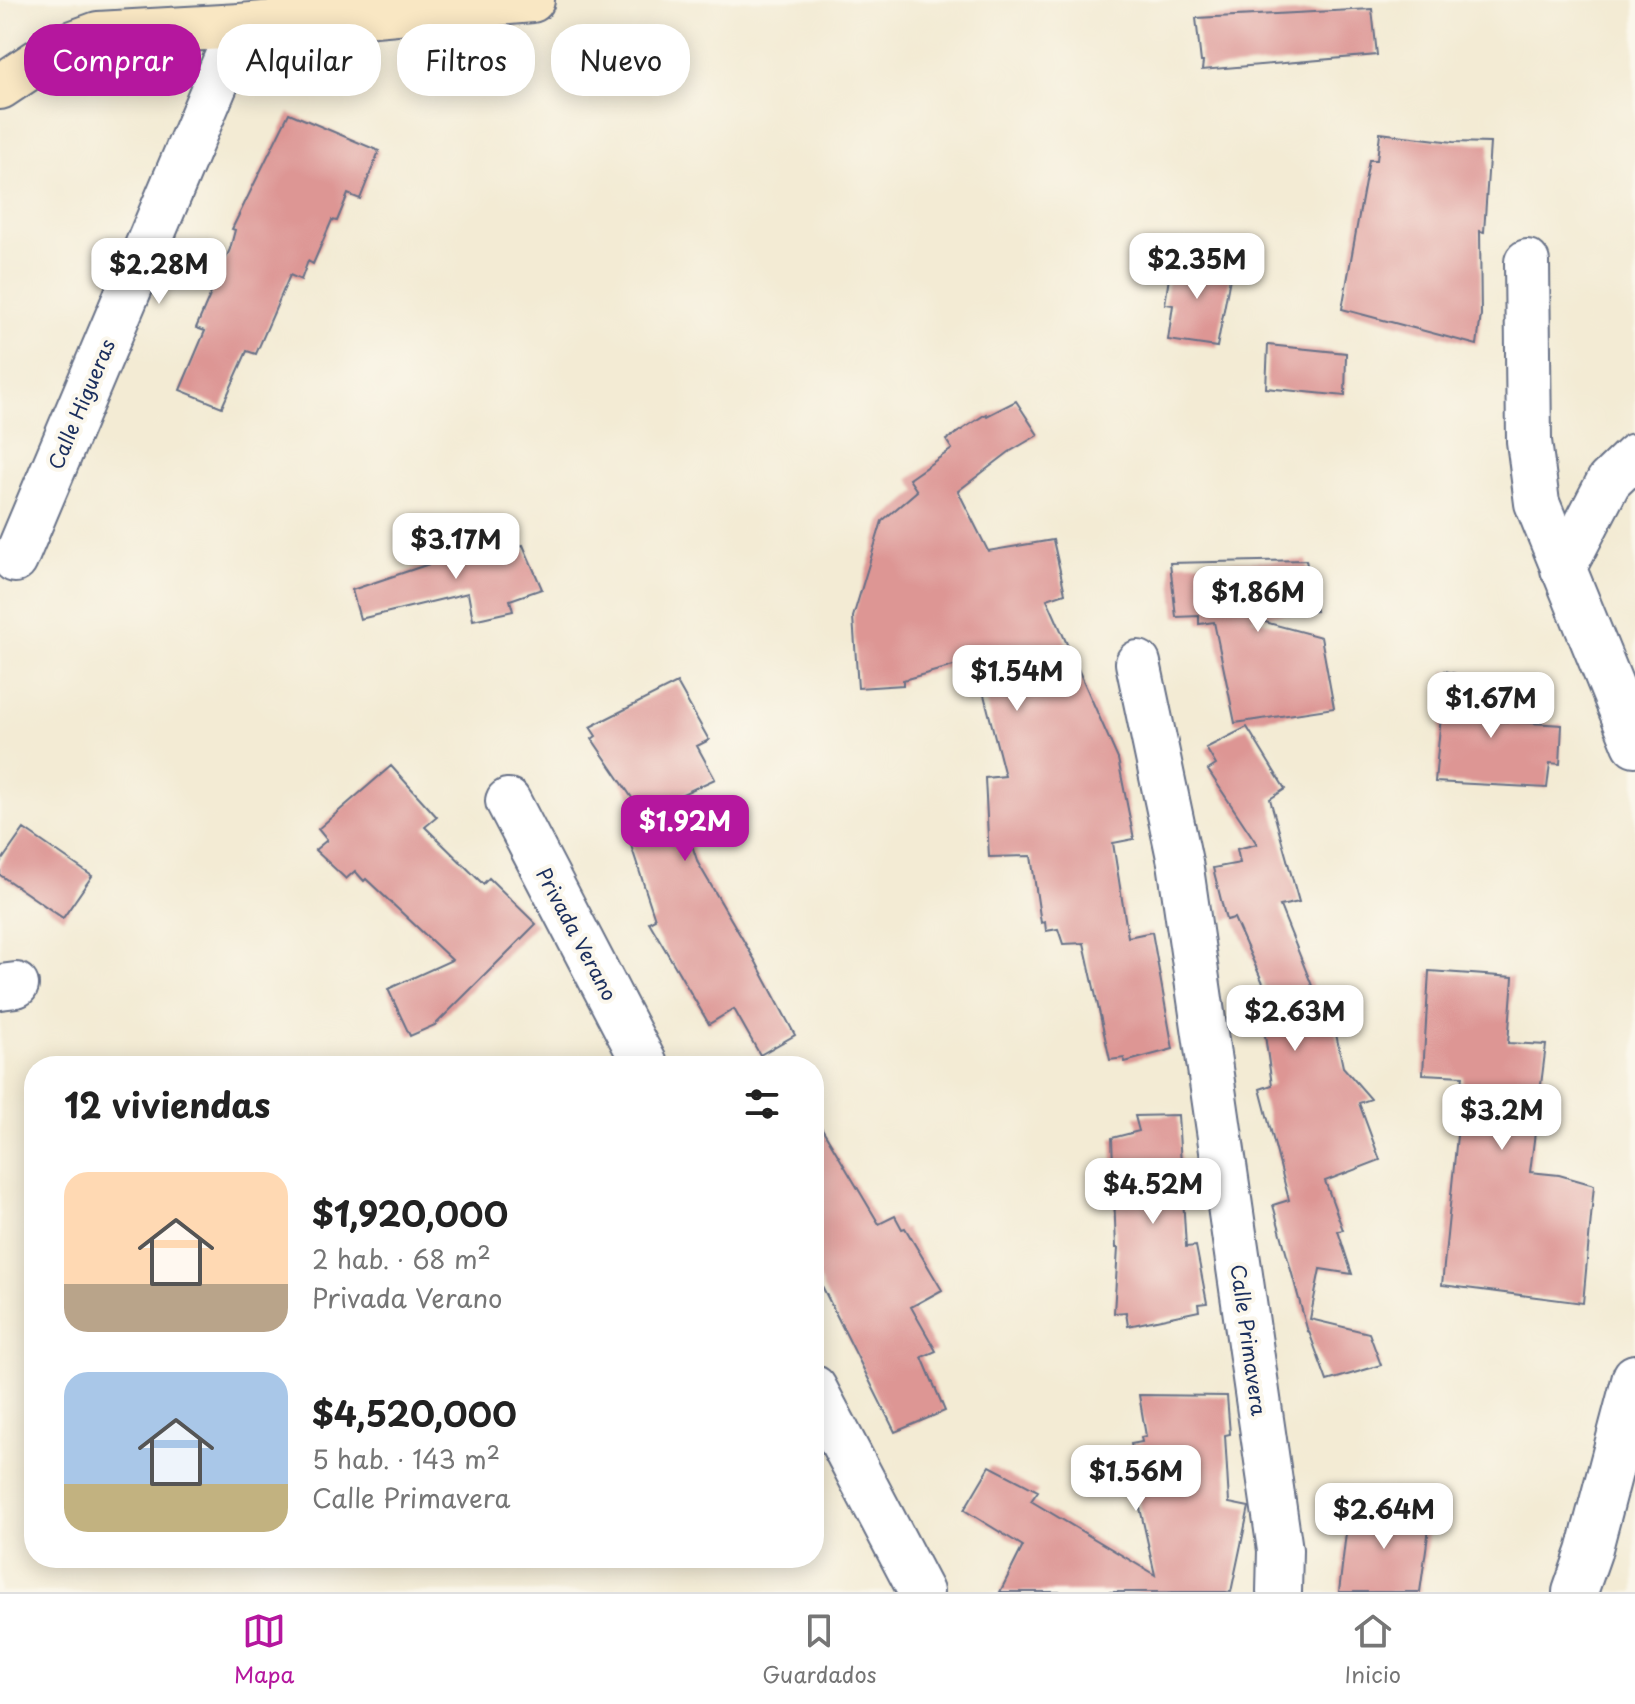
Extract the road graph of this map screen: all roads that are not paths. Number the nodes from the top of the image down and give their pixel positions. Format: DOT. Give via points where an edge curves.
graph roads {
  1 [pos="532,0"];
  2 [pos="262,24"];
  3 [pos="217,27"];
  4 [pos="217,81"];
  5 [pos="0,87"];
  6 [pos="1527,262"];
  7 [pos="1635,456"];
  8 [pos="15,560"];
  9 [pos="1563,569"];
  10 [pos="1138,663"];
  11 [pos="1635,744"];
  12 [pos="508,801"];
  13 [pos="641,1056"];
  14 [pos="1635,1377"];
  15 [pos="824,1407"];
  16 [pos="921,1592"];
  17 [pos="1279,1592"];
  18 [pos="1575,1592"];
  1 -- 2 [label="street"];
  3 -- 5 [label="street" via="98,34 57,49"];
  4 -- 8 [label="street, Calle Higueras"];
  6 -- 9 [label="street" via="1529,441 1537,503"];
  7 -- 9 [label="street" via="1609,481"];
  9 -- 11 [label="street"];
  10 -- 17 [label="street, Calle Primavera" via="1180,862 1280,1550"];
  12 -- 13 [label="street, Privada Verano"];
  14 -- 18 [label="street"];
  15 -- 16 [label="street"];
}
